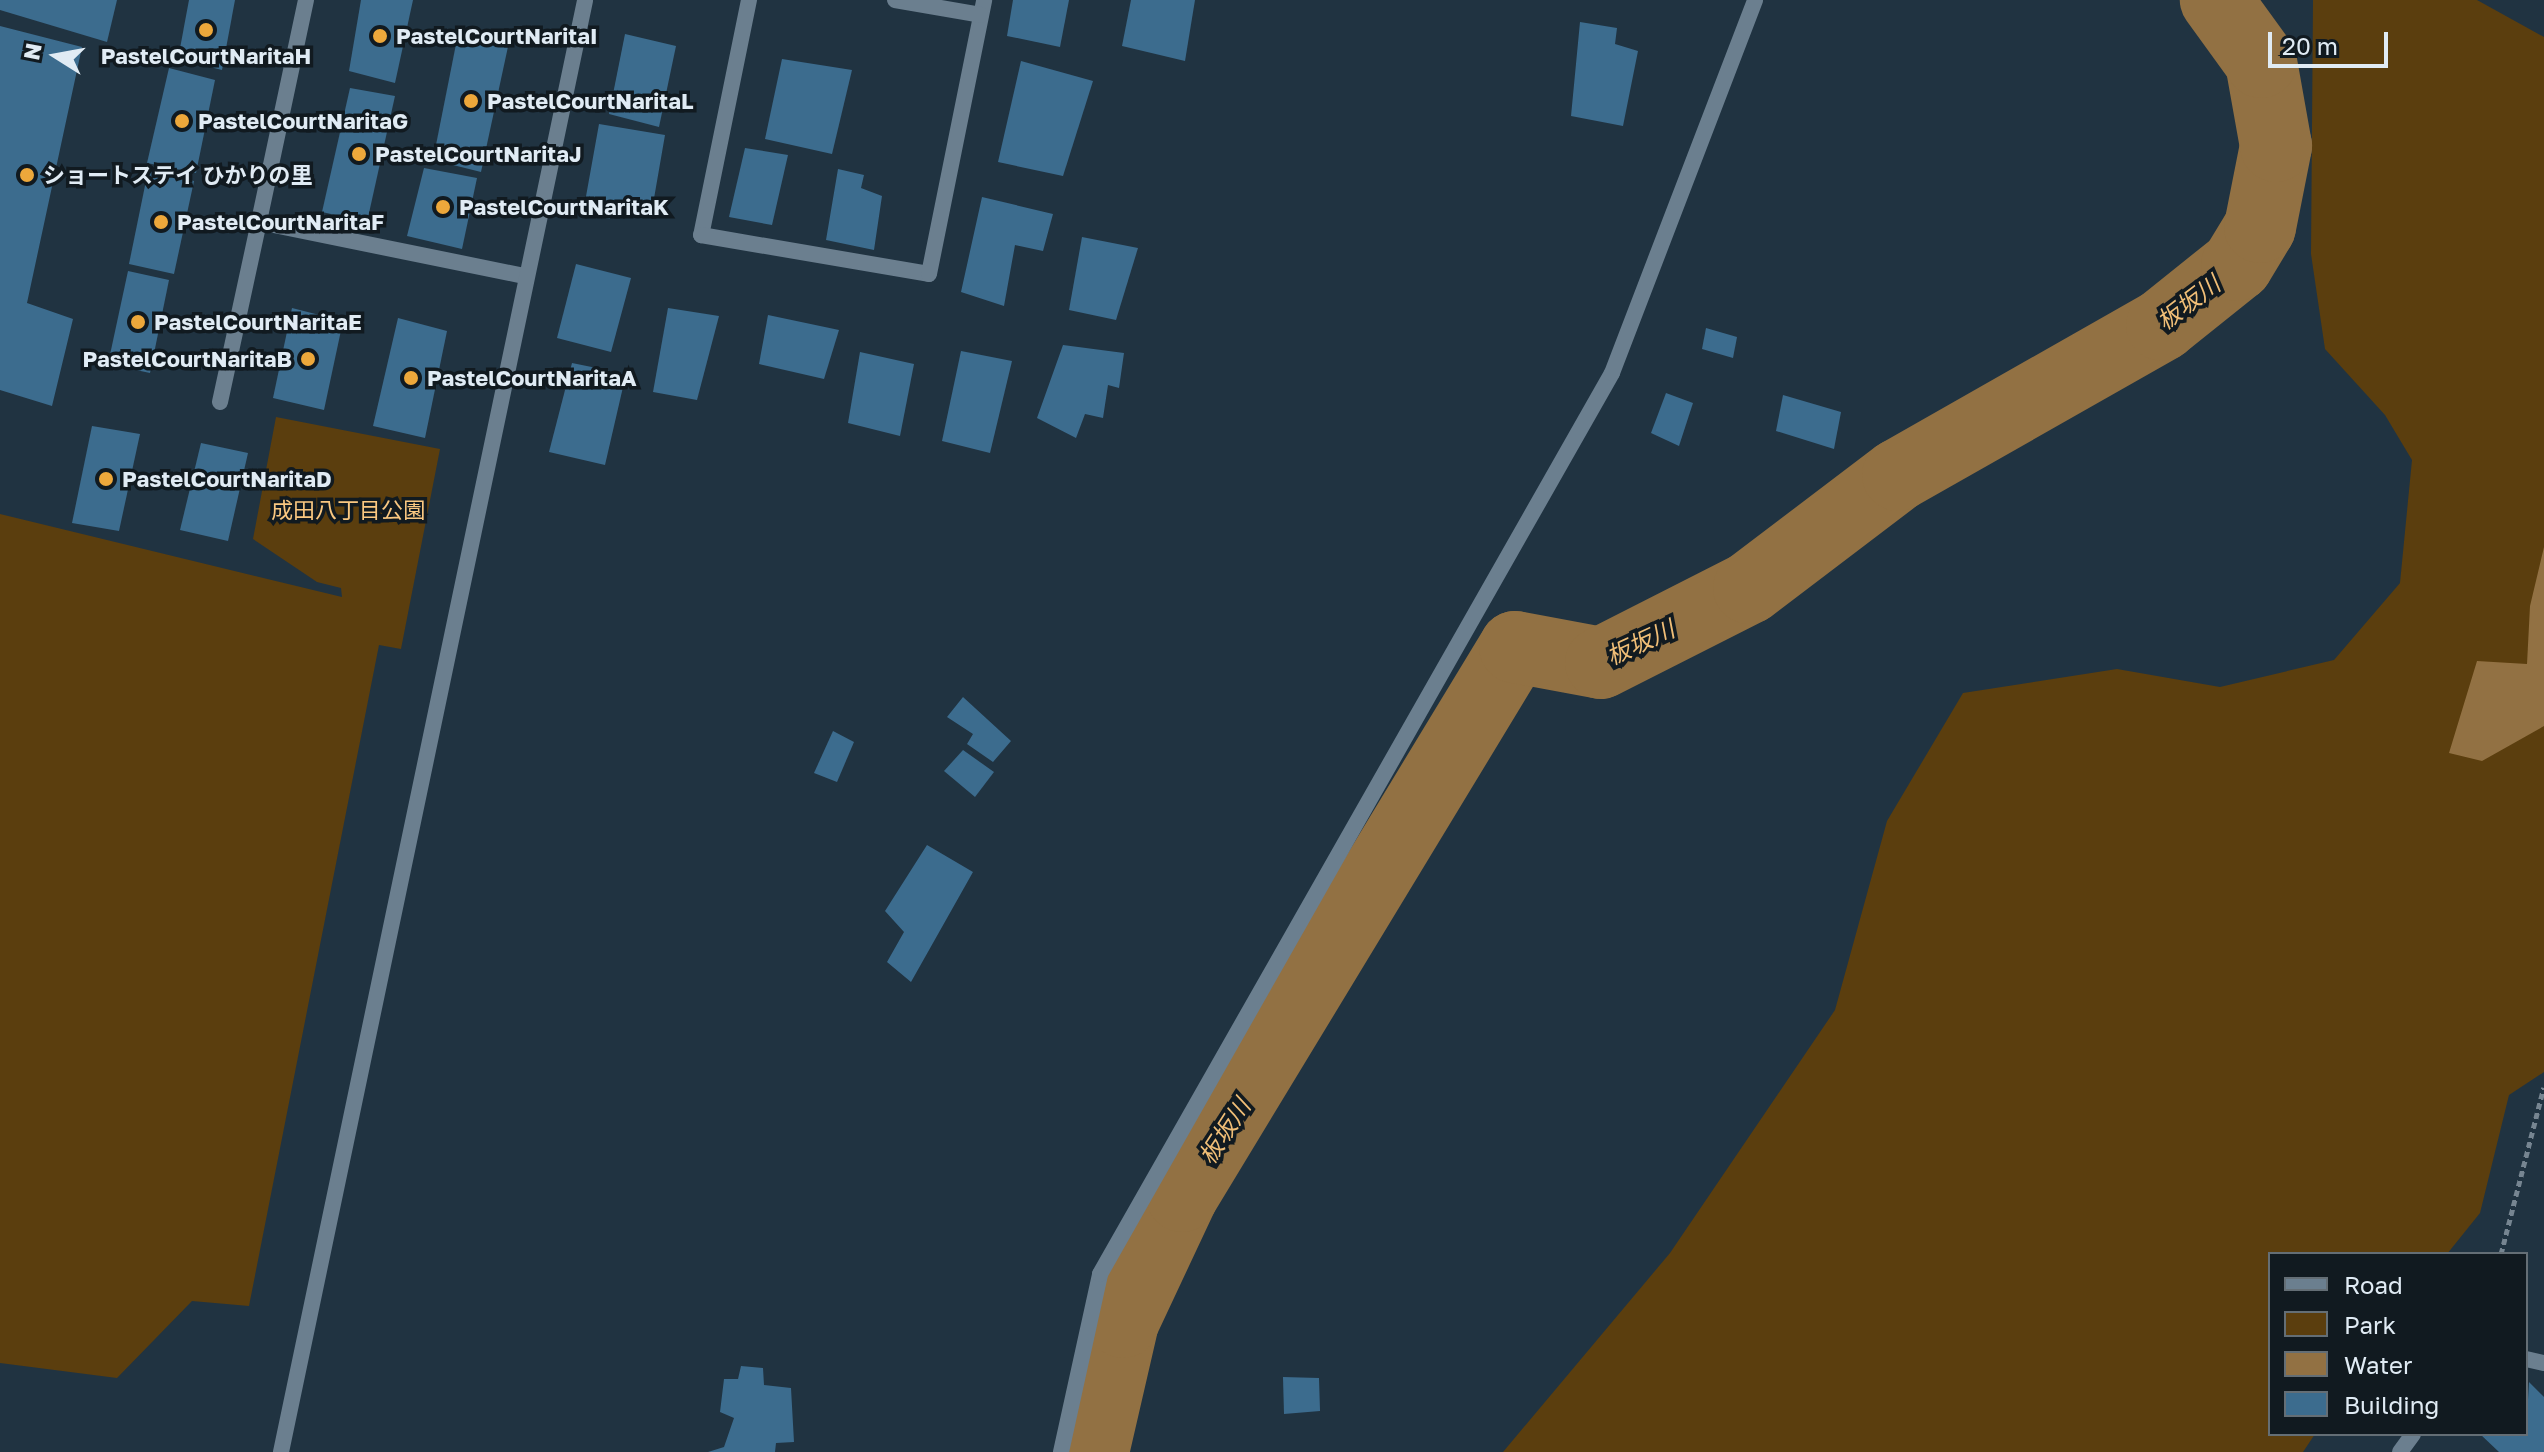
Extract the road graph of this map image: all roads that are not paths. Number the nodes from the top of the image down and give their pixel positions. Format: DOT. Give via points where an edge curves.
graph roads {
  1 [pos="306,0"];
  2 [pos="585,0"];
  3 [pos="749,0"];
  4 [pos="895,0"];
  5 [pos="1755,0"];
  6 [pos="983,7"];
  7 [pos="259,222"];
  8 [pos="524,276"];
  9 [pos="220,402"];
  10 [pos="281,1452"];
  11 [pos="1061,1452"];
  1 -- 7 [label="street"];
  2 -- 8 [label="street"];
  3 -- 6 [label="street" via="701,235 929,274"];
  4 -- 6 [label="street"];
  5 -- 11 [label="street" via="1612,373 1100,1274"];
  7 -- 8 [label="street"];
  7 -- 9 [label="street"];
  8 -- 10 [label="street"];
}
